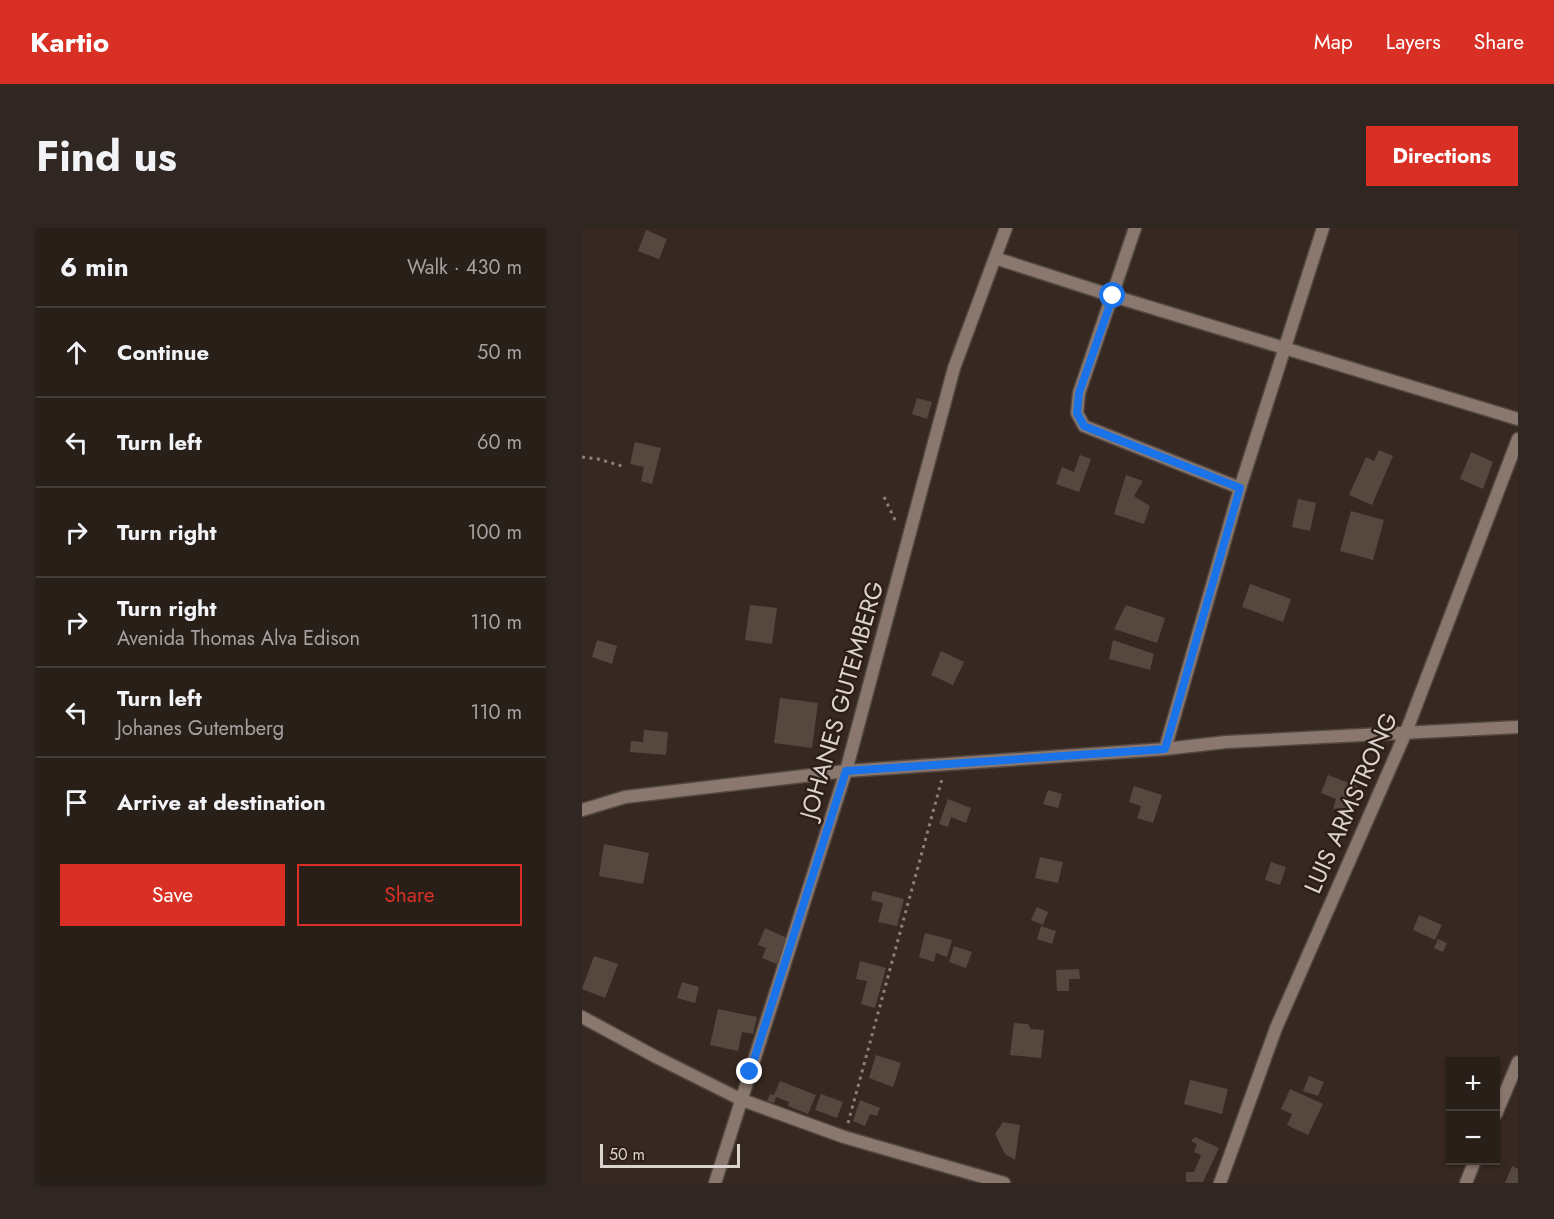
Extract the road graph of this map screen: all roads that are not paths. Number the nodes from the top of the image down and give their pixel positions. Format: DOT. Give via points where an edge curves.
graph roads {
  1 [pos="1006,228"];
  2 [pos="1135,228"];
  3 [pos="1323,228"];
  4 [pos="995,258"];
  5 [pos="1113,296"];
  6 [pos="1285,347"];
  7 [pos="1518,419"];
  8 [pos="1518,439"];
  9 [pos="1240,488"];
  10 [pos="1518,727"];
  11 [pos="1406,732"];
  12 [pos="1165,749"];
  13 [pos="846,771"];
  14 [pos="582,810"];
  15 [pos="582,1017"];
  16 [pos="1518,1062"];
  17 [pos="742,1100"];
  18 [pos="1497,1111"];
  19 [pos="1474,1165"];
  20 [pos="715,1183"];
  21 [pos="1004,1183"];
  22 [pos="1220,1183"];
  23 [pos="1466,1183"];
  1 -- 4 [label="street, JOHANES GUTEMBERG"];
  2 -- 5 [label="street"];
  3 -- 6 [label="street"];
  4 -- 5 [label="street"];
  4 -- 13 [label="street, JOHANES GUTEMBERG" via="954,368"];
  5 -- 6 [label="street"];
  5 -- 9 [label="street" via="1079,393 1077,413 1084,426"];
  6 -- 7 [label="street"];
  6 -- 9 [label="street"];
  8 -- 11 [label="street, LUIS ARMSTRONG"];
  9 -- 12 [label="street"];
  10 -- 11 [label="street"];
  11 -- 12 [label="street"];
  11 -- 22 [label="street, LUIS ARMSTRONG" via="1276,1028"];
  12 -- 13 [label="street"];
  13 -- 14 [label="street" via="625,797"];
  13 -- 17 [label="street, JOHANES GUTEMBERG"];
  15 -- 17 [label="street"];
  16 -- 18 [label="street"];
  17 -- 20 [label="street, JOHANES GUTEMBERG"];
  17 -- 21 [label="street" via="844,1137"];
  19 -- 23 [label="street"];
}
